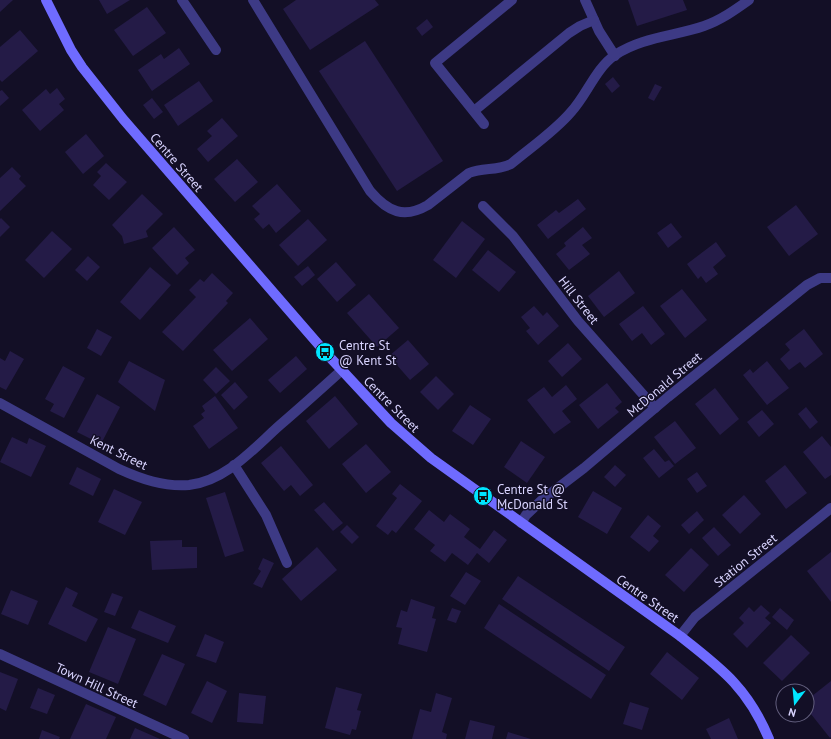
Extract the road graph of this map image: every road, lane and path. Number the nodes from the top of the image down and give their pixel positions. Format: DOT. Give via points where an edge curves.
graph roads {
  1 [pos="46,0"];
  2 [pos="182,0"];
  3 [pos="253,0"];
  4 [pos="512,0"];
  5 [pos="585,0"];
  6 [pos="749,0"];
  7 [pos="594,20"];
  8 [pos="216,50"];
  9 [pos="614,56"];
  10 [pos="474,111"];
  11 [pos="484,124"];
  12 [pos="483,206"];
  13 [pos="831,278"];
  14 [pos="342,370"];
  15 [pos="0,403"];
  16 [pos="655,408"];
  17 [pos="234,465"];
  18 [pos="831,508"];
  19 [pos="521,523"];
  20 [pos="287,563"];
  21 [pos="680,636"];
  22 [pos="0,654"];
  23 [pos="184,739"];
  24 [pos="769,739"];
  1 -- 14 [label="main road, Centre Street" via="71,50 123,119"];
  2 -- 8 [label="street"];
  3 -- 9 [label="street" via="370,192 384,206 400,212 414,212 428,205 475,171 501,168 511,164 565,119 601,69"];
  4 -- 10 [label="street" via="435,63"];
  5 -- 7 [label="street"];
  6 -- 9 [label="street" via="714,22 643,42"];
  7 -- 9 [label="street"];
  7 -- 10 [label="street" via="569,33"];
  10 -- 11 [label="street"];
  12 -- 16 [label="street, Hill Street" via="513,236 583,328"];
  13 -- 16 [label="street, McDonald Street" via="820,278 807,285"];
  14 -- 17 [label="street, Kent Street"];
  14 -- 19 [label="main road, Centre Street" via="403,435"];
  15 -- 17 [label="street, Kent Street" via="119,469 150,481 191,485 216,476"];
  16 -- 19 [label="street, McDonald Street" via="590,464 542,500"];
  17 -- 20 [label="street" via="266,515"];
  18 -- 21 [label="street, Station Street" via="696,617"];
  19 -- 21 [label="main road, Centre Street"];
  21 -- 24 [label="main road, Centre Street" via="724,672 742,691 757,713"];
  22 -- 23 [label="street, Town Hill Street"];
}
